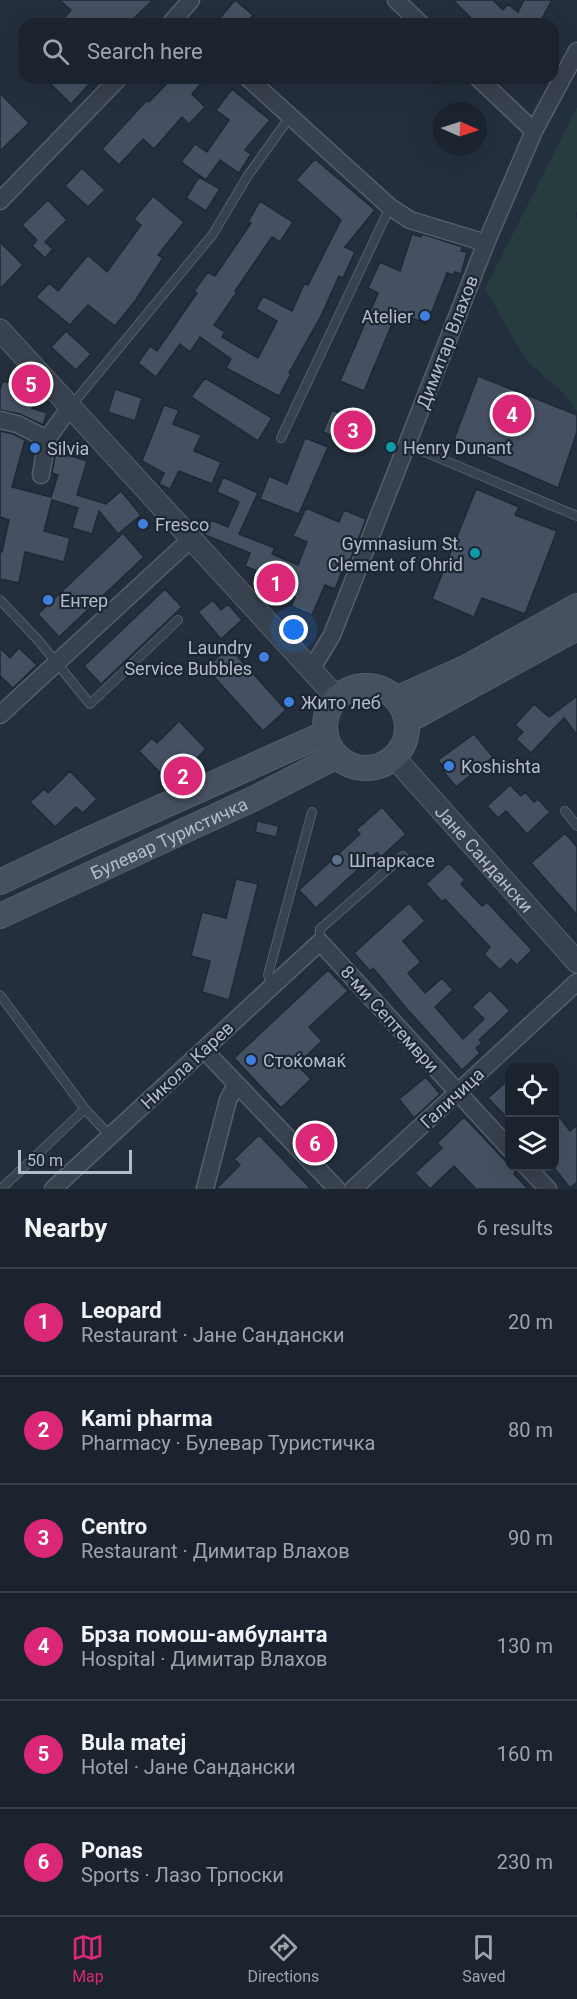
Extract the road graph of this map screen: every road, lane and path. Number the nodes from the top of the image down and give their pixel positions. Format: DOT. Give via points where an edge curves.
graph roads {
  1 [pos="191,0"];
  2 [pos="396,0"];
  3 [pos="182,18"];
  4 [pos="415,18"];
  5 [pos="577,51"];
  6 [pos="112,84"];
  7 [pos="254,84"];
  8 [pos="484,84"];
  9 [pos="289,118"];
  10 [pos="534,130"];
  11 [pos="0,201"];
  12 [pos="390,207"];
  13 [pos="486,243"];
  14 [pos="0,330"];
  15 [pos="71,406"];
  16 [pos="0,420"];
  17 [pos="47,438"];
  18 [pos="281,438"];
  19 [pos="408,445"];
  20 [pos="40,475"];
  21 [pos="577,516"];
  22 [pos="191,539"];
  23 [pos="0,600"];
  24 [pos="577,606"];
  25 [pos="178,620"];
  26 [pos="577,628"];
  27 [pos="56,663"];
  28 [pos="311,670"];
  29 [pos="337,698"];
  30 [pos="396,699"];
  31 [pos="0,715"];
  32 [pos="407,721"];
  33 [pos="326,733"];
  34 [pos="337,756"];
  35 [pos="394,757"];
  36 [pos="565,811"];
  37 [pos="312,812"];
  38 [pos="577,826"];
  39 [pos="403,856"];
  40 [pos="0,882"];
  41 [pos="0,916"];
  42 [pos="320,942"];
  43 [pos="577,962"];
  44 [pos="577,982"];
  45 [pos="272,987"];
  46 [pos="0,995"];
  47 [pos="204,1050"];
  48 [pos="236,1085"];
  49 [pos="457,1094"];
  50 [pos="85,1109"];
  51 [pos="110,1136"];
  52 [pos="505,1144"];
  53 [pos="530,1171"];
  54 [pos="1,1189"];
  55 [pos="53,1189"];
  56 [pos="205,1189"];
  57 [pos="337,1189"];
  58 [pos="353,1189"];
  59 [pos="548,1189"];
  1 -- 3 [label="street"];
  2 -- 4 [label="street"];
  5 -- 10 [label="street, Димитар Влахов"];
  6 -- 11 [label="street"];
  7 -- 9 [label="street"];
  8 -- 10 [label="street"];
  9 -- 12 [label="street"];
  9 -- 15 [label="lane" via="213,234"];
  10 -- 13 [label="street, Димитар Влахов"];
  12 -- 13 [label="street" via="410,220"];
  12 -- 18 [label="lane"];
  13 -- 19 [label="street, Димитар Влахов"];
  14 -- 15 [label="street"];
  15 -- 17 [label="street"];
  15 -- 22 [label="street"];
  16 -- 17 [label="street"];
  17 -- 20 [label="street"];
  19 -- 21 [label="lane"];
  19 -- 28 [label="street, Димитар Влахов" via="332,635"];
  22 -- 27 [label="street"];
  22 -- 28 [label="street"];
  23 -- 27 [label="lane"];
  24 -- 30 [label="main road" via="467,667"];
  25 -- 27 [label="lane" via="90,704"];
  26 -- 32 [label="main road"];
  27 -- 31 [label="street"];
  28 -- 29 [label="street"];
  29 -- 30 [label="main road" via="357,687 373,686"];
  29 -- 33 [label="main road" via="326,720"];
  30 -- 32 [label="main road"];
  32 -- 35 [label="main road" via="407,734"];
  33 -- 34 [label="main road"];
  33 -- 40 [label="main road, Булевар Туристичка"];
  34 -- 35 [label="main road" via="359,768 375,768"];
  34 -- 41 [label="main road, Булевар Туристичка"];
  35 -- 43 [label="street, Јане Сандански"];
  36 -- 38 [label="lane"];
  37 -- 45 [label="lane" via="268,975"];
  39 -- 42 [label="lane" via="320,928"];
  42 -- 45 [label="street, Никола Карев"];
  42 -- 49 [label="street, 8-ми Септември"];
  44 -- 49 [label="street, Галичица"];
  45 -- 47 [label="street, Никола Карев"];
  46 -- 50 [label="lane"];
  47 -- 48 [label="street"];
  47 -- 51 [label="street, Никола Карев"];
  48 -- 56 [label="street" via="228,1100"];
  48 -- 57 [label="street"];
  49 -- 52 [label="street, 8-ми Септември"];
  49 -- 58 [label="street, Галичица"];
  50 -- 51 [label="lane"];
  50 -- 54 [label="lane"];
  51 -- 55 [label="street, Никола Карев"];
  53 -- 59 [label="street"];
}
